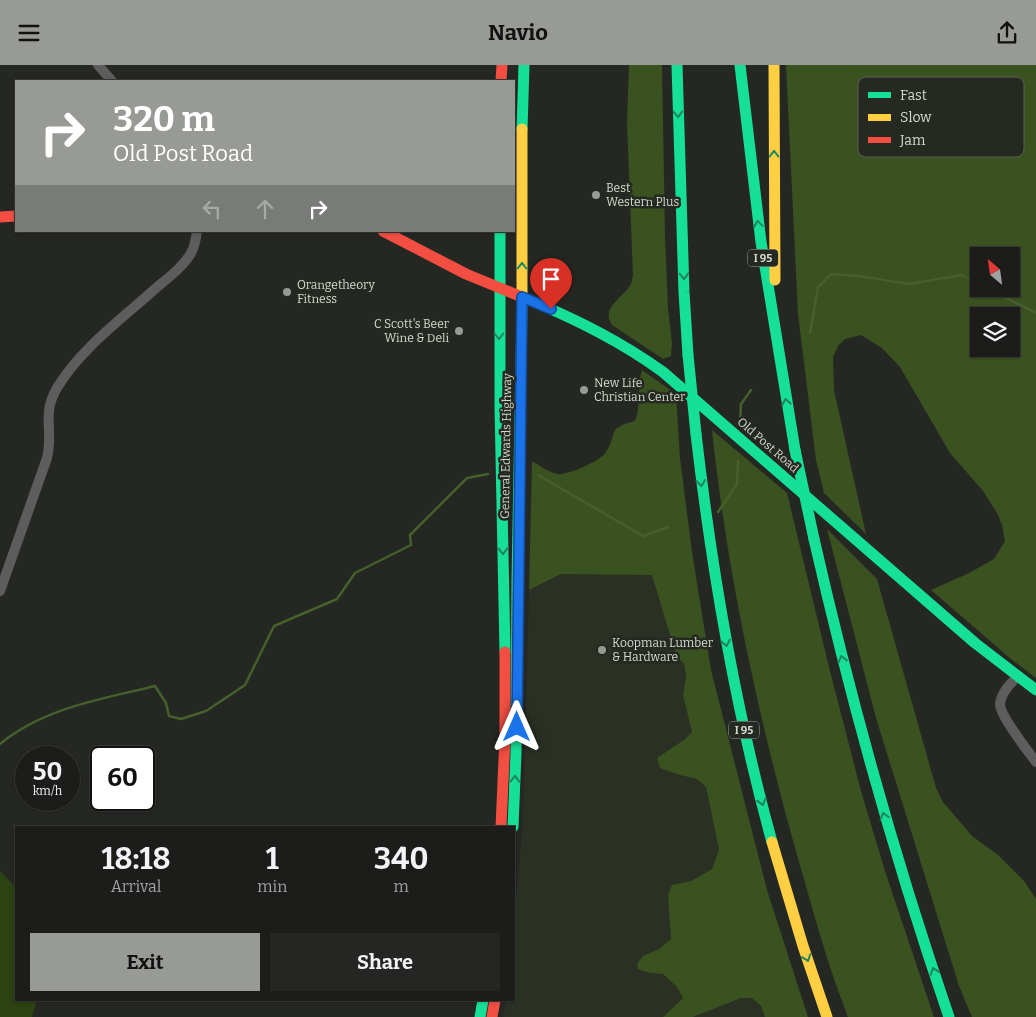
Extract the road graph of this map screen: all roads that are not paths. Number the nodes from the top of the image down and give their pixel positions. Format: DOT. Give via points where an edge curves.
graph roads {
  1 [pos="98,65"];
  2 [pos="502,65"];
  3 [pos="524,65"];
  4 [pos="677,65"];
  5 [pos="740,65"];
  6 [pos="774,65"];
  7 [pos="111,80"];
  8 [pos="502,80"];
  9 [pos="15,216"];
  10 [pos="0,217"];
  11 [pos="197,232"];
  12 [pos="385,232"];
  13 [pos="500,232"];
  14 [pos="499,288"];
  15 [pos="522,297"];
  16 [pos="774,325"];
  17 [pos="0,591"];
  18 [pos="1017,677"];
  19 [pos="1036,690"];
  20 [pos="1036,762"];
  21 [pos="501,826"];
  22 [pos="513,826"];
  23 [pos="482,1001"];
  24 [pos="495,1001"];
  25 [pos="480,1017"];
  26 [pos="492,1017"];
  27 [pos="827,1017"];
  28 [pos="949,1017"];
  1 -- 7 [label="street"];
  2 -- 8 [label="main road"];
  15 -- 3 [label="main road, General Edwards Highway, one-way"];
  4 -- 27 [label="main road, I 95, one-way, bridge" via="688,355 713,569 743,725 782,878"];
  16 -- 5 [label="main road, I 95, one-way" via="754,199"];
  16 -- 6 [label="main road, one-way"];
  9 -- 10 [label="main road"];
  11 -- 17 [label="street" via="187,259 84,353 57,388 48,409 48,458"];
  12 -- 14 [label="main road, Old Post Road"];
  13 -- 14 [label="main road, General Edwards Highway"];
  14 -- 15 [label="main road, Old Post Road"];
  14 -- 21 [label="main road, General Edwards Highway, one-way" via="505,667"];
  15 -- 18 [label="main road, Old Post Road" via="592,327 663,372"];
  22 -- 15 [label="main road, General Edwards Highway, one-way"];
  28 -- 16 [label="main road, I 95, one-way, bridge" via="902,875 845,672 795,450"];
  18 -- 19 [label="main road, Old Post Road"];
  18 -- 20 [label="street" via="1002,697 1001,709"];
  23 -- 25 [label="main road"];
  24 -- 26 [label="main road"];
}
